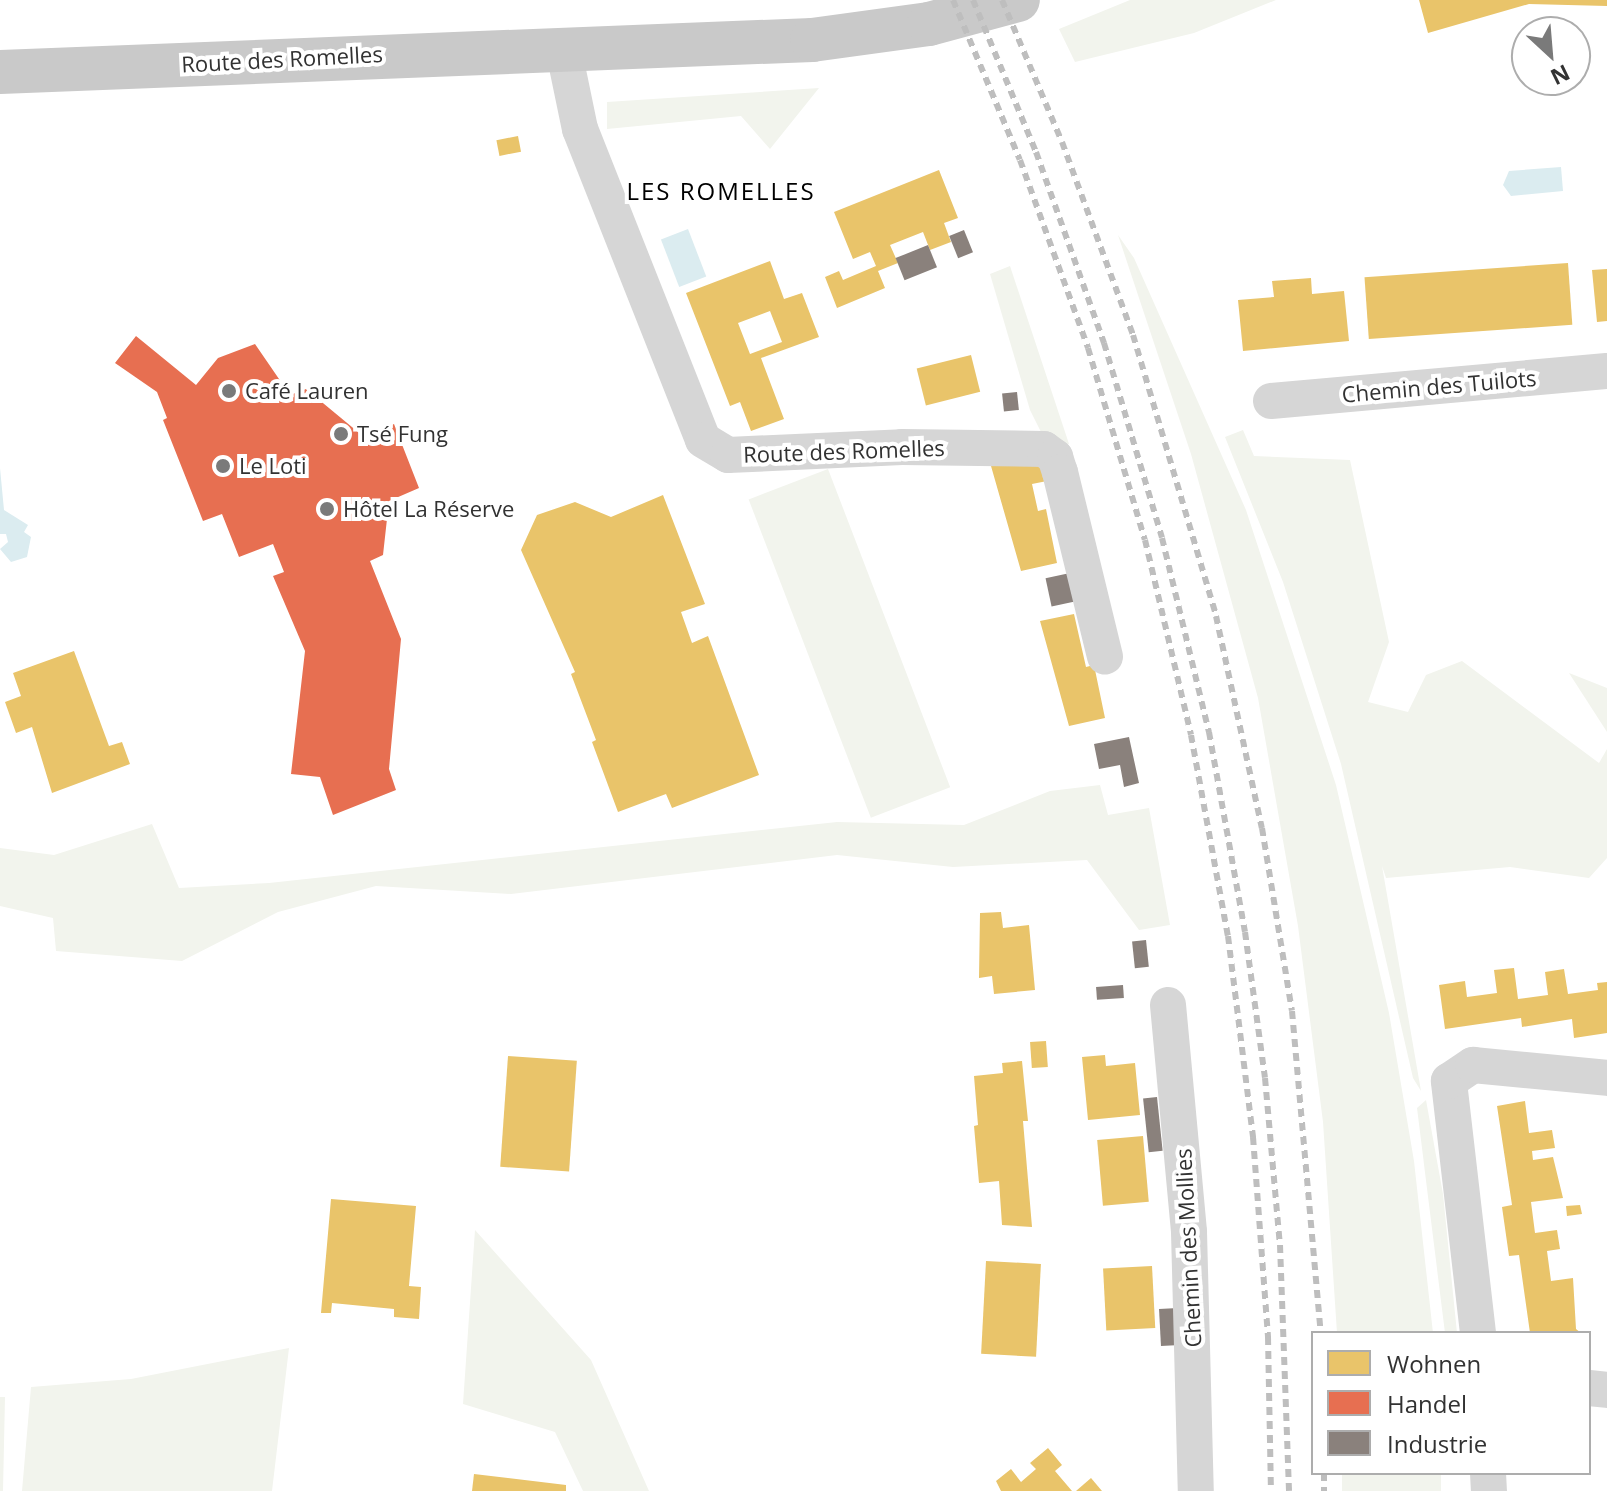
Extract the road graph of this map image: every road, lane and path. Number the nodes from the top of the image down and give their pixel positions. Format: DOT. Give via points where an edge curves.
graph roads {
  1 [pos="1018,0"];
  2 [pos="563,47"];
  3 [pos="0,72"];
  4 [pos="1607,371"];
  5 [pos="1271,401"];
  6 [pos="1105,657"];
  7 [pos="1168,1005"];
  8 [pos="1607,1078"];
  9 [pos="1478,1331"];
  10 [pos="1196,1491"];
  1 -- 2 [label="main road, Route des Romelles" via="929,24 812,40"];
  2 -- 3 [label="main road, Route des Romelles"];
  2 -- 6 [label="street, Route des Romelles" via="580,129 703,440 728,455 902,447 1044,449 1055,457 1060,472"];
  4 -- 5 [label="street, Chemin des Tuilots"];
  7 -- 10 [label="street, Chemin des Mollies" via="1189,1232"];
  8 -- 9 [label="street" via="1473,1065 1449,1081"];
}
